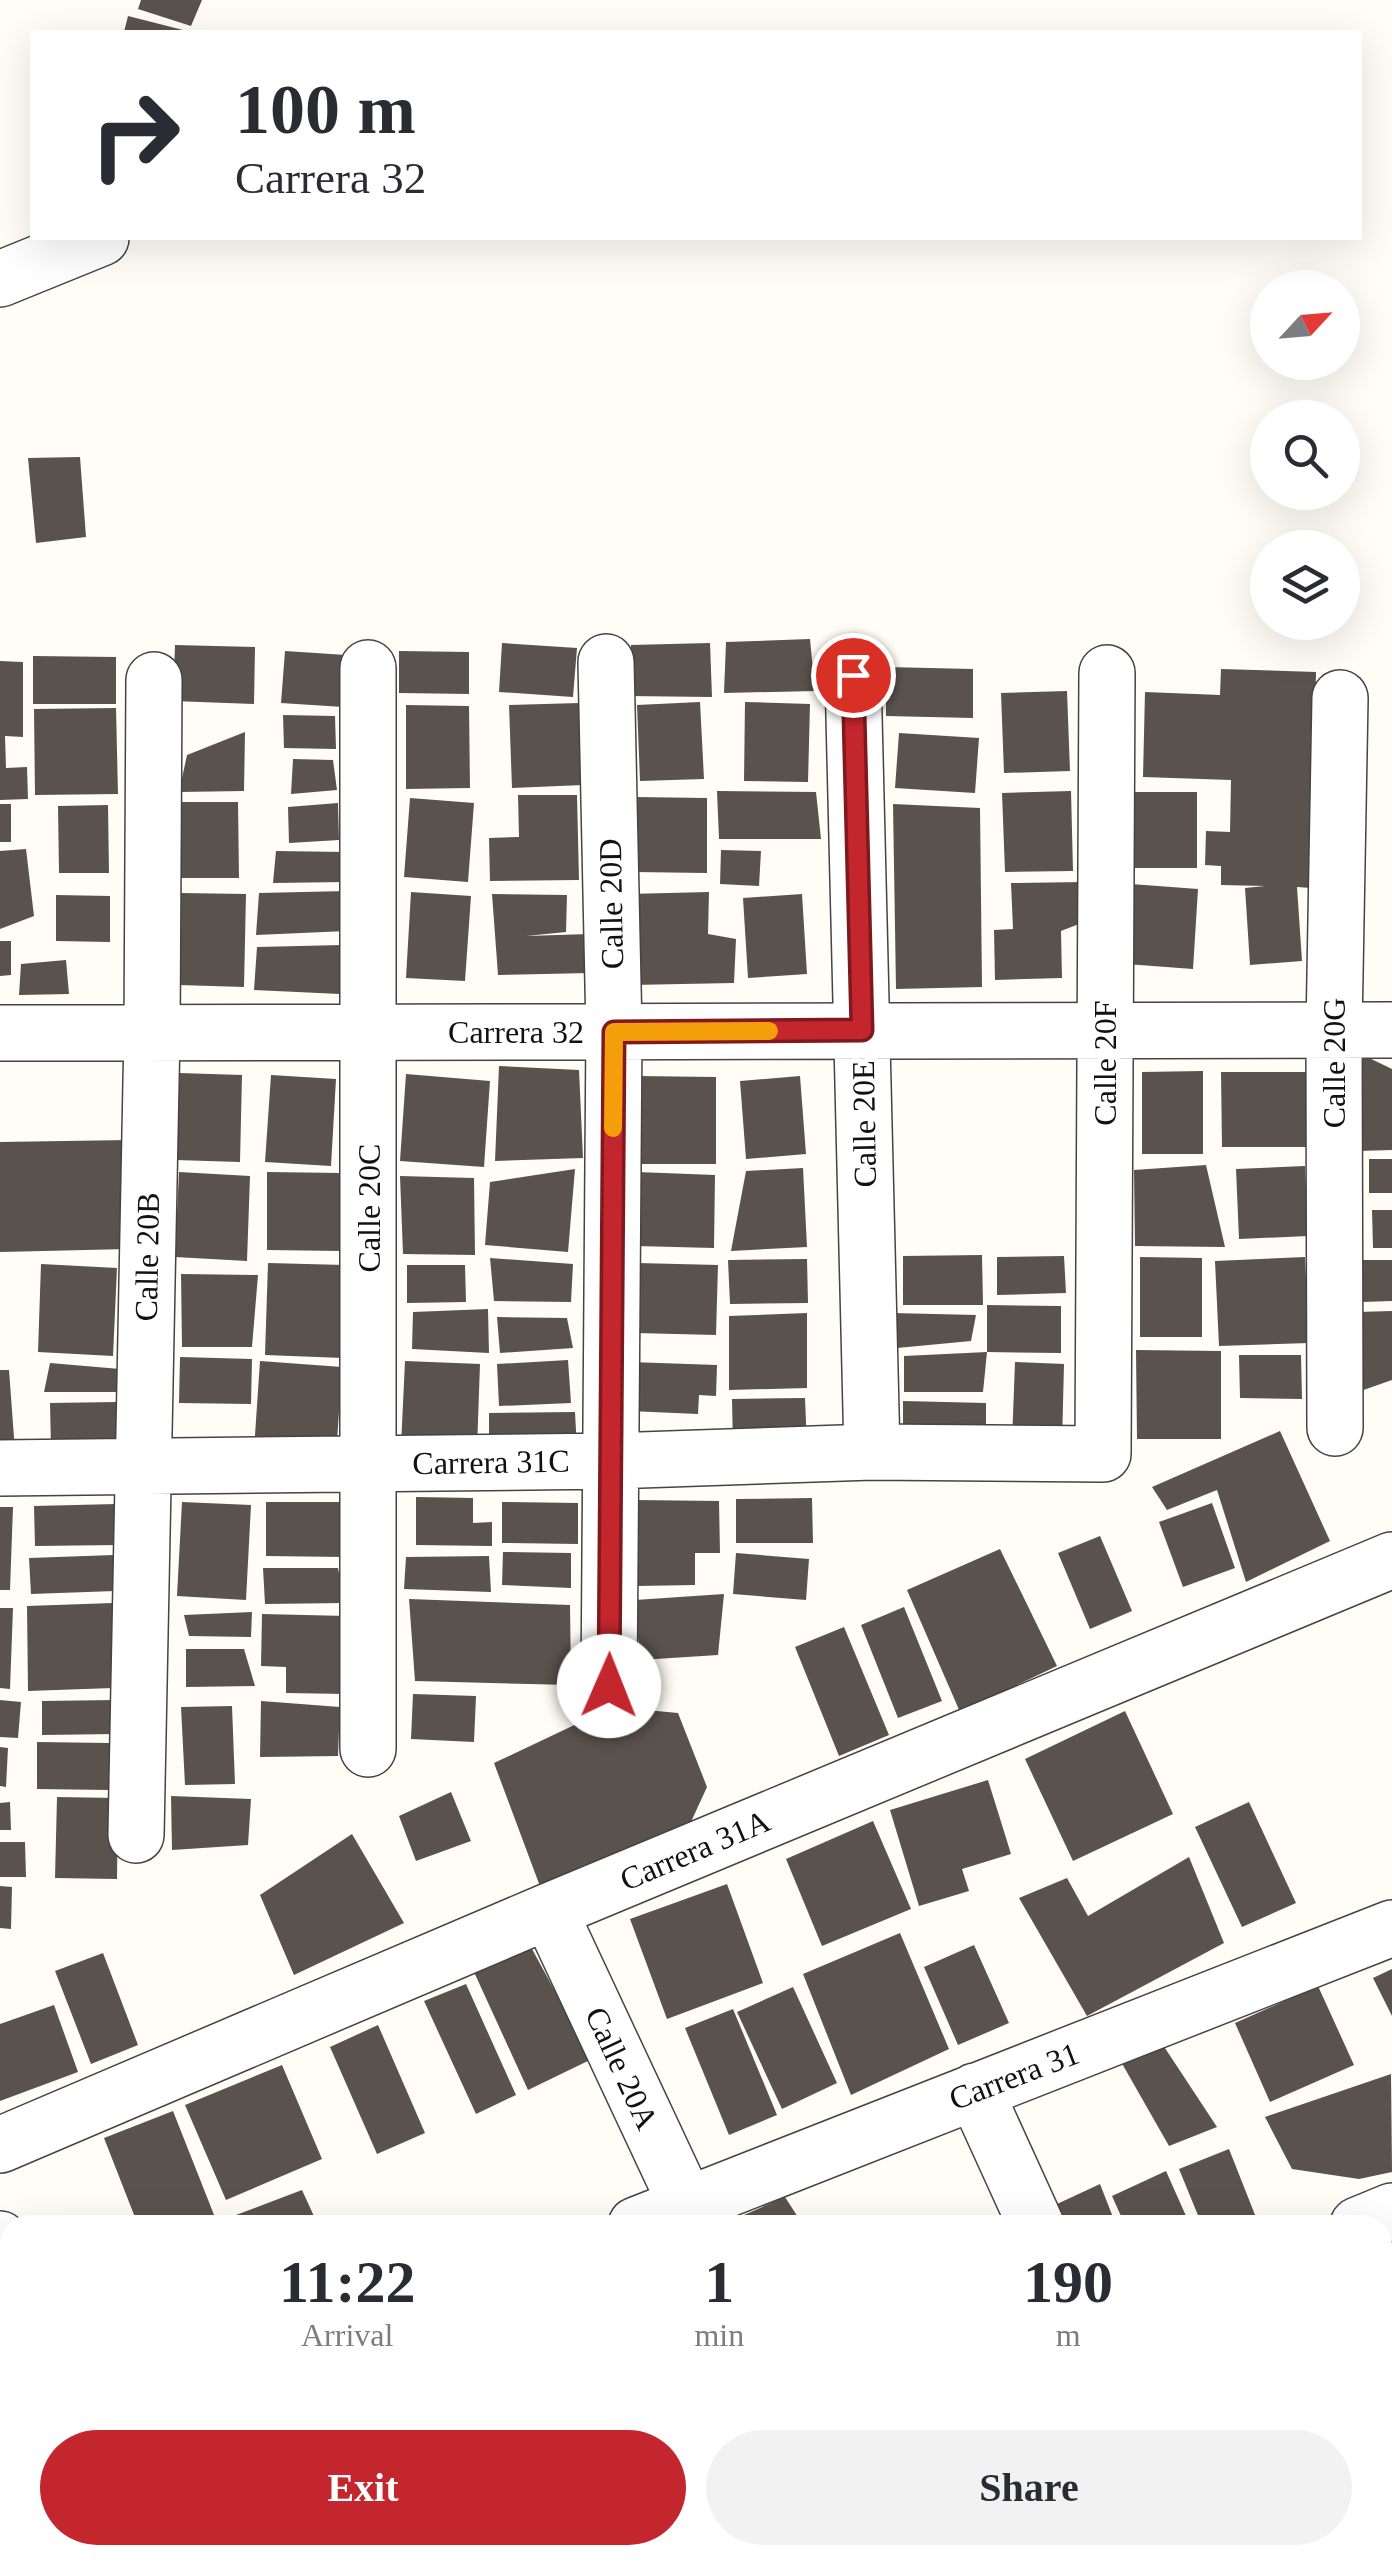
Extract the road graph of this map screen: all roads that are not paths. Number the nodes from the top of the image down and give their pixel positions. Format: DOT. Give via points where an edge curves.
graph roads {
  1 [pos="96,240"];
  2 [pos="0,279"];
  3 [pos="606,662"];
  4 [pos="368,668"];
  5 [pos="1107,672"];
  6 [pos="853,675"];
  7 [pos="154,680"];
  8 [pos="1340,698"];
  9 [pos="862,1030"];
  10 [pos="1105,1030"];
  11 [pos="1334,1030"];
  12 [pos="1392,1030"];
  13 [pos="152,1032"];
  14 [pos="369,1032"];
  15 [pos="614,1032"];
  16 [pos="0,1033"];
  17 [pos="1335,1428"];
  18 [pos="872,1452"];
  19 [pos="1103,1454"];
  20 [pos="611,1461"];
  21 [pos="368,1464"];
  22 [pos="143,1466"];
  23 [pos="0,1468"];
  24 [pos="1392,1560"];
  25 [pos="609,1686"];
  26 [pos="368,1749"];
  27 [pos="136,1834"];
  28 [pos="549,1911"];
  29 [pos="1392,1928"];
  30 [pos="975,2091"];
  31 [pos="0,2145"];
  32 [pos="691,2215"];
  33 [pos="1031,2215"];
  1 -- 2 [label="street"];
  3 -- 15 [label="street, Calle 20D"];
  4 -- 14 [label="street, Calle 20C"];
  5 -- 10 [label="street, Calle 20F"];
  6 -- 9 [label="street, Calle 20E"];
  7 -- 13 [label="street, Calle 20B"];
  8 -- 11 [label="street, Calle 20G"];
  9 -- 10 [label="street, Carrera 32"];
  9 -- 15 [label="street, Carrera 32"];
  9 -- 18 [label="street, Calle 20E"];
  10 -- 11 [label="street, Carrera 32"];
  10 -- 19 [label="street, Calle 20F"];
  11 -- 12 [label="street, Carrera 32"];
  11 -- 17 [label="street, Calle 20G"];
  13 -- 14 [label="street, Carrera 32"];
  13 -- 16 [label="street, Carrera 32"];
  13 -- 22 [label="street, Calle 20B"];
  14 -- 15 [label="street, Carrera 32"];
  14 -- 21 [label="street, Calle 20C"];
  15 -- 20 [label="street, Calle 20D"];
  18 -- 19 [label="street, Carrera 31C"];
  18 -- 20 [label="street, Carrera 31C"];
  20 -- 21 [label="street, Carrera 31C"];
  20 -- 25 [label="street, Calle 20D"];
  21 -- 22 [label="street, Carrera 31C"];
  21 -- 26 [label="street, Calle 20C"];
  22 -- 23 [label="street, Carrera 31C"];
  22 -- 27 [label="street, Calle 20B"];
  24 -- 28 [label="street, Carrera 31A"];
  28 -- 31 [label="street, Carrera 31A"];
  28 -- 32 [label="street, Calle 20A"];
  29 -- 30 [label="street, Carrera 31"];
  30 -- 32 [label="street, Carrera 31"];
  30 -- 33 [label="street"];
}
